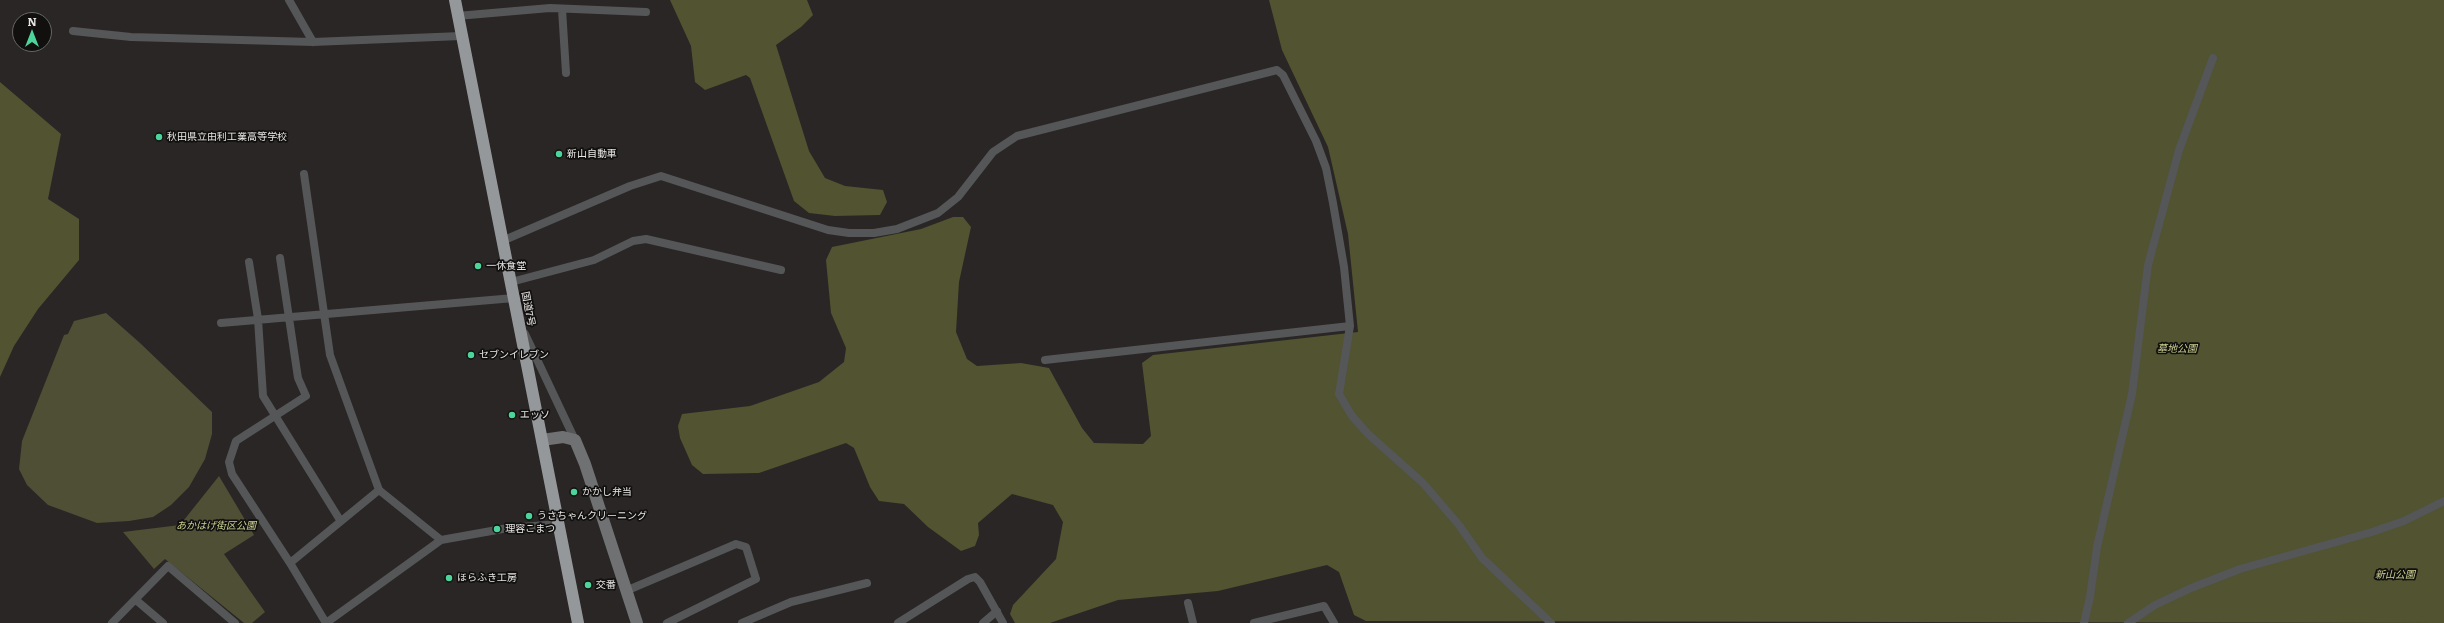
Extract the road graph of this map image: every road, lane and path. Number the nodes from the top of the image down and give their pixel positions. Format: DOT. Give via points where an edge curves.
graph roads {
  1 [pos="289,0"];
  2 [pos="454,0"];
  3 [pos="562,8"];
  4 [pos="646,12"];
  5 [pos="457,16"];
  6 [pos="73,31"];
  7 [pos="461,36"];
  8 [pos="313,42"];
  9 [pos="2213,58"];
  10 [pos="566,73"];
  11 [pos="304,174"];
  12 [pos="502,241"];
  13 [pos="280,258"];
  14 [pos="249,262"];
  15 [pos="781,270"];
  16 [pos="511,282"];
  17 [pos="514,298"];
  18 [pos="323,313"];
  19 [pos="289,315"];
  20 [pos="258,319"];
  21 [pos="518,319"];
  22 [pos="221,323"];
  23 [pos="1350,326"];
  24 [pos="1045,360"];
  25 [pos="274,416"];
  26 [pos="542,440"];
  27 [pos="575,440"];
  28 [pos="379,490"];
  29 [pos="2444,501"];
  30 [pos="340,520"];
  31 [pos="559,524"];
  32 [pos="441,540"];
  33 [pos="290,563"];
  34 [pos="867,583"];
  35 [pos="628,590"];
  36 [pos="136,600"];
  37 [pos="1188,602"];
  38 [pos="997,611"];
  39 [pos="112,623"];
  40 [pos="163,623"];
  41 [pos="235,623"];
  42 [pos="326,623"];
  43 [pos="578,623"];
  44 [pos="637,623"];
  45 [pos="667,623"];
  46 [pos="742,623"];
  47 [pos="898,623"];
  48 [pos="983,623"];
  49 [pos="1003,623"];
  50 [pos="1193,623"];
  51 [pos="1254,623"];
  52 [pos="1334,623"];
  53 [pos="1551,623"];
  54 [pos="2084,623"];
  55 [pos="2128,623"];
  1 -- 8 [label="street"];
  2 -- 5 [label="highway, 国道7号"];
  3 -- 4 [label="street"];
  3 -- 5 [label="street"];
  3 -- 10 [label="street"];
  5 -- 7 [label="highway, 国道7号"];
  6 -- 8 [label="street" via="131,37"];
  7 -- 8 [label="street"];
  7 -- 12 [label="highway, 国道7号"];
  9 -- 54 [label="street" via="2178,150 2148,265 2132,394 2097,548"];
  11 -- 18 [label="street"];
  12 -- 16 [label="highway, 国道7号"];
  12 -- 23 [label="street" via="630,186 661,176 828,230 867,233 897,229 938,213 958,197 993,152 1017,136 1277,70 1284,75 1300,105 1326,168 1344,267"];
  13 -- 19 [label="street"];
  14 -- 20 [label="street"];
  15 -- 16 [label="street" via="646,239 633,241 594,260"];
  16 -- 17 [label="highway, 国道7号"];
  17 -- 18 [label="street"];
  17 -- 21 [label="highway, 国道7号"];
  18 -- 19 [label="street"];
  18 -- 28 [label="street" via="330,355"];
  19 -- 20 [label="street"];
  19 -- 25 [label="street" via="298,378 306,396"];
  20 -- 22 [label="street"];
  20 -- 25 [label="street" via="263,396"];
  21 -- 26 [label="highway, 国道7号"];
  21 -- 27 [label="street"];
  23 -- 24 [label="street"];
  23 -- 53 [label="street" via="1339,394 1352,416 1423,483 1459,525 1482,558"];
  25 -- 30 [label="street"];
  25 -- 33 [label="street" via="236,441 229,462 232,474"];
  26 -- 27 [label="street" via="564,437"];
  26 -- 31 [label="highway, 国道7号"];
  27 -- 35 [label="street"];
  28 -- 30 [label="street"];
  28 -- 32 [label="street"];
  29 -- 55 [label="street" via="2384,528 2240,569 2191,588 2156,605"];
  30 -- 33 [label="street"];
  31 -- 32 [label="street" via="508,528"];
  31 -- 43 [label="highway, 国道7号"];
  32 -- 42 [label="street"];
  33 -- 42 [label="street"];
  34 -- 46 [label="street" via="791,602"];
  35 -- 44 [label="street"];
  35 -- 45 [label="street" via="736,544 746,547 756,579"];
  36 -- 39 [label="street"];
  36 -- 40 [label="street"];
  36 -- 41 [label="street" via="168,566"];
  37 -- 50 [label="street"];
  38 -- 47 [label="street" via="975,577"];
  38 -- 48 [label="street"];
  38 -- 49 [label="street"];
  51 -- 52 [label="street" via="1324,606"];
}
